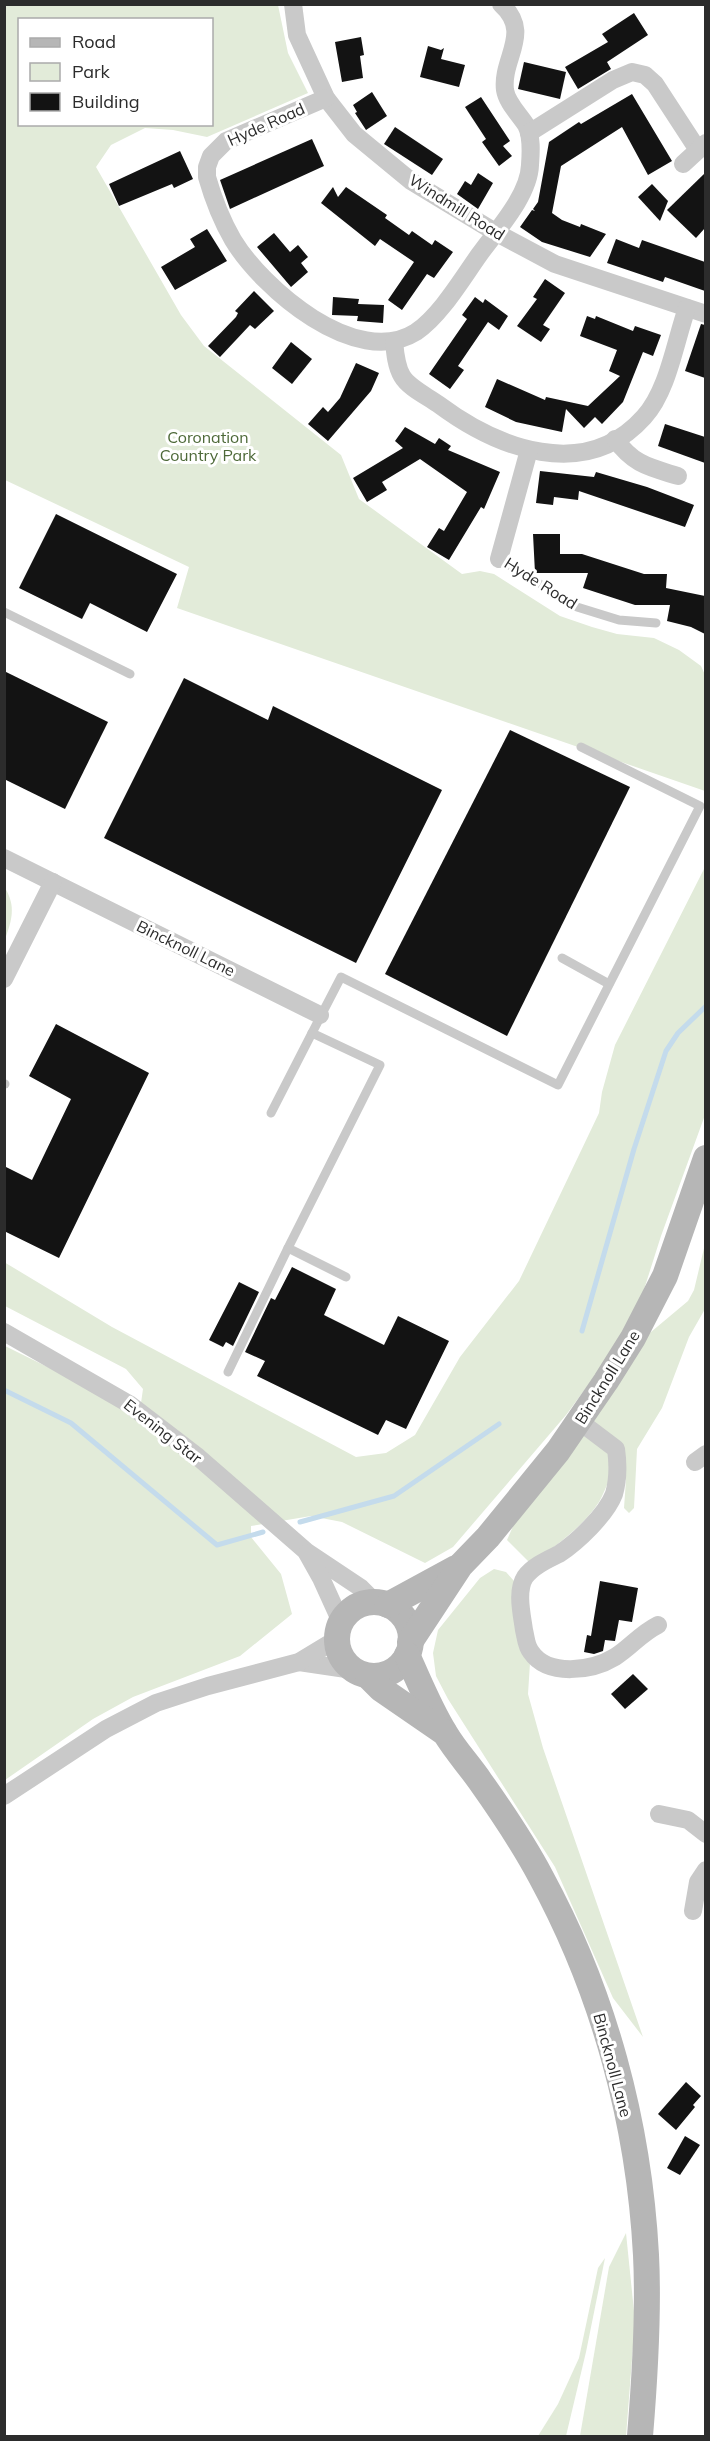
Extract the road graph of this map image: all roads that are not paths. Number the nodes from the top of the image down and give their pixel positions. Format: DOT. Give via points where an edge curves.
graph roads {
  1 [pos="293,4"];
  2 [pos="501,4"];
  3 [pos="326,98"];
  4 [pos="529,133"];
  5 [pos="702,146"];
  6 [pos="683,164"];
  7 [pos="495,232"];
  8 [pos="687,308"];
  9 [pos="705,314"];
  10 [pos="394,341"];
  11 [pos="615,439"];
  12 [pos="529,450"];
  13 [pos="678,476"];
  14 [pos="499,559"];
  15 [pos="4,612"];
  16 [pos="656,623"];
  17 [pos="130,674"];
  18 [pos="581,747"];
  19 [pos="4,858"];
  20 [pos="52,882"];
  21 [pos="562,958"];
  22 [pos="4,979"];
  23 [pos="609,984"];
  24 [pos="320,1015"];
  25 [pos="312,1033"];
  26 [pos="271,1113"];
  27 [pos="705,1158"];
  28 [pos="288,1248"];
  29 [pos="346,1277"];
  30 [pos="4,1332"];
  31 [pos="228,1372"];
  32 [pos="579,1421"];
  33 [pos="306,1551"];
  34 [pos="460,1566"];
  35 [pos="382,1604"];
  36 [pos="658,1625"];
  37 [pos="339,1631"];
  38 [pos="409,1649"];
  39 [pos="299,1662"];
  40 [pos="361,1673"];
  41 [pos="445,1733"];
  42 [pos="4,1796"];
  43 [pos="659,1814"];
  44 [pos="705,1834"];
  45 [pos="705,1870"];
  46 [pos="693,1911"];
  47 [pos="640,2436"];
  1 -- 3 [label="street, Windmill Road" via="297,35"];
  2 -- 4 [label="street" via="512,17 516,33 505,90"];
  3 -- 7 [label="street, Windmill Road" via="372,150 411,181"];
  3 -- 10 [label="street, Hyde Road" via="226,141 211,156 207,177 232,238 278,293 294,307 341,333"];
  4 -- 5 [label="street" via="632,72 645,75 655,84"];
  4 -- 7 [label="street, Hyde Road" via="530,169 518,200"];
  5 -- 6 [label="street"];
  7 -- 8 [label="street, Windmill Road" via="555,264"];
  7 -- 10 [label="street, Hyde Road" via="432,318 416,332"];
  8 -- 9 [label="street, Windmill Road"];
  8 -- 11 [label="street" via="653,406"];
  10 -- 12 [label="street" via="399,369 408,383 476,429"];
  11 -- 12 [label="street" via="579,453"];
  11 -- 13 [label="street" via="642,465"];
  12 -- 14 [label="street, Hyde Road"];
  14 -- 16 [label="lane, Hyde Road" via="589,611 632,622"];
  15 -- 17 [label="lane"];
  18 -- 23 [label="lane" via="700,806"];
  19 -- 20 [label="street, Bincknoll Lane"];
  20 -- 22 [label="street"];
  20 -- 24 [label="street, Bincknoll Lane"];
  21 -- 23 [label="lane"];
  23 -- 24 [label="lane" via="558,1085 341,977"];
  24 -- 25 [label="lane"];
  25 -- 26 [label="lane"];
  25 -- 28 [label="lane" via="380,1065"];
  27 -- 32 [label="street, Bincknoll Lane" via="665,1276 633,1338"];
  28 -- 29 [label="lane"];
  28 -- 31 [label="lane"];
  30 -- 33 [label="street, Evening Star" via="129,1404"];
  32 -- 34 [label="street, Bincknoll Lane"];
  32 -- 36 [label="street" via="616,1449 614,1495 580,1537 525,1577 521,1597 527,1645 542,1662 580,1669 603,1664"];
  33 -- 35 [label="street, Evening Star"];
  33 -- 37 [label="street, Evening Star" via="321,1578"];
  34 -- 35 [label="street, Bincknoll Lane"];
  34 -- 38 [label="street, Bincknoll Lane"];
  35 -- 37 [label="street" via="359,1605 347,1614"];
  35 -- 38 [label="street" via="396,1610 406,1622"];
  37 -- 39 [label="street"];
  37 -- 40 [label="street" via="341,1656"];
  38 -- 40 [label="street" via="402,1663 388,1673"];
  38 -- 41 [label="street, Bincknoll Lane"];
  39 -- 40 [label="street"];
  39 -- 42 [label="street" via="156,1703 106,1729"];
  40 -- 41 [label="street, Bincknoll Lane"];
  41 -- 47 [label="street, Bincknoll Lane" via="521,1842 561,1915 581,1959 617,2067 635,2160 646,2255"];
  43 -- 44 [label="street" via="688,1820"];
  45 -- 46 [label="street" via="698,1882"];
}
